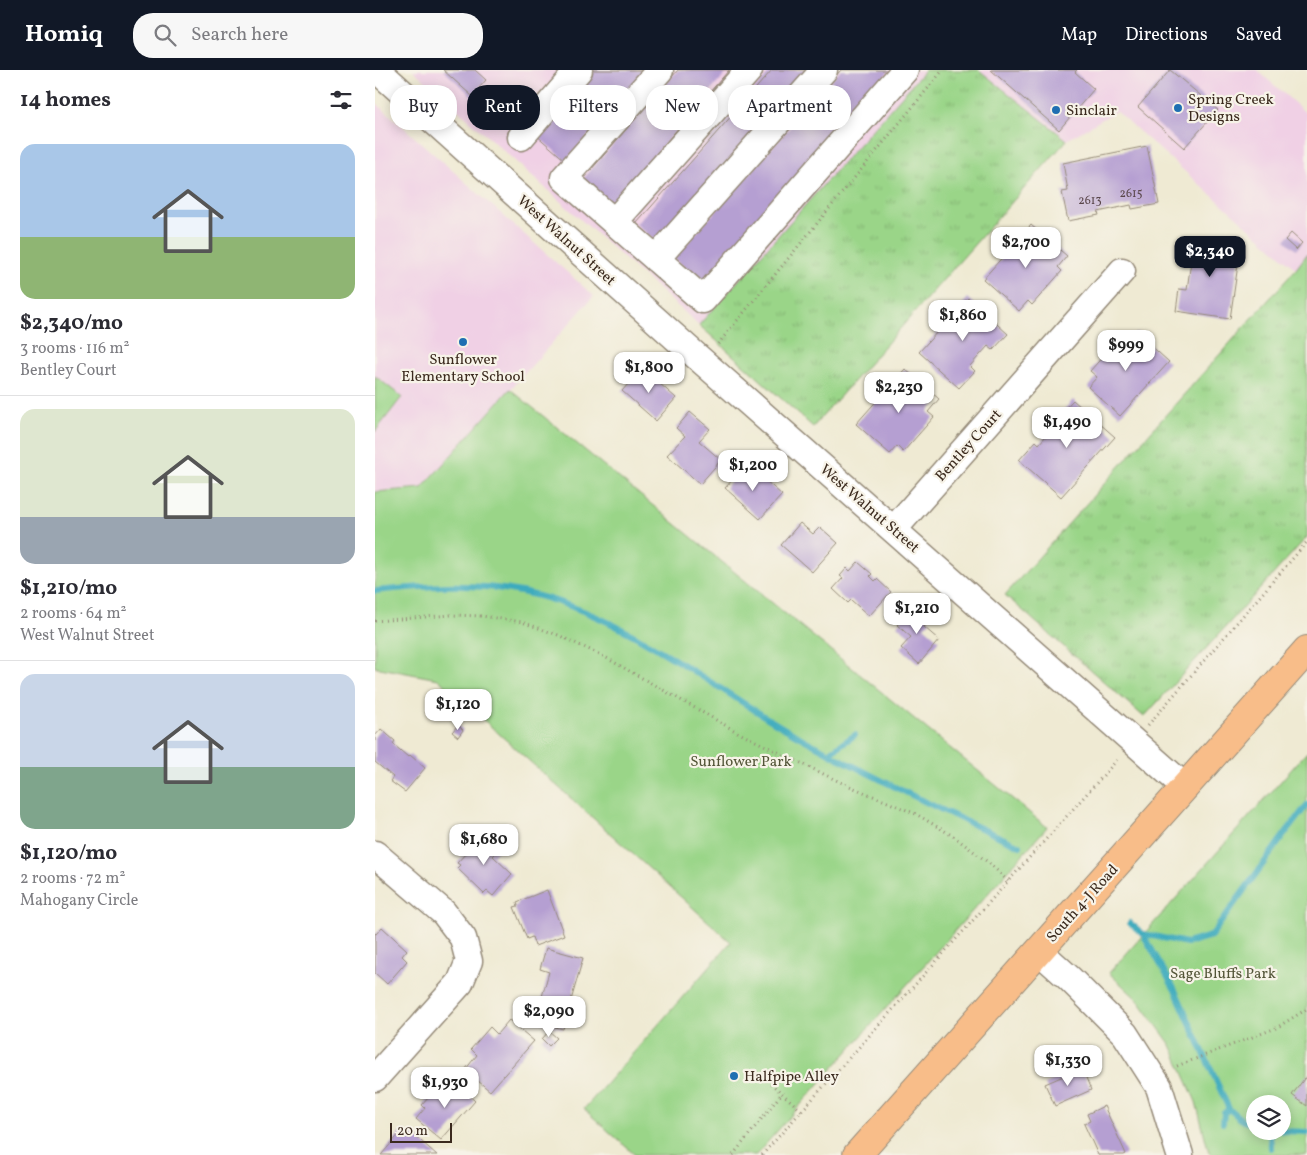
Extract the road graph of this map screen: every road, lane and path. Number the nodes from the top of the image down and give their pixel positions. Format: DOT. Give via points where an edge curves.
graph roads {
  1 [pos="377,70"];
  2 [pos="579,70"];
  3 [pos="660,70"];
  4 [pos="749,70"];
  5 [pos="824,70"];
  6 [pos="905,70"];
  7 [pos="943,70"];
  8 [pos="521,137"];
  9 [pos="614,222"];
  10 [pos="656,259"];
  11 [pos="1122,271"];
  12 [pos="703,362"];
  13 [pos="894,529"];
  14 [pos="1307,542"];
  15 [pos="375,621"];
  16 [pos="1307,650"];
  17 [pos="1147,726"];
  18 [pos="1121,756"];
  19 [pos="1185,787"];
  20 [pos="375,854"];
  21 [pos="1008,881"];
  22 [pos="1039,951"];
  23 [pos="1307,1010"];
  24 [pos="1177,1066"];
  25 [pos="375,1078"];
  26 [pos="767,1080"];
  27 [pos="782,1093"];
  28 [pos="802,1111"];
  29 [pos="733,1155"];
  30 [pos="763,1155"];
  31 [pos="857,1155"];
  32 [pos="1180,1155"];
  1 -- 12 [label="street, West Walnut Street"];
  2 -- 8 [label="street"];
  3 -- 9 [label="street" via="565,178"];
  4 -- 9 [label="street"];
  5 -- 10 [label="street"];
  6 -- 10 [label="street" via="703,300"];
  7 -- 12 [label="path"];
  9 -- 10 [label="street"];
  11 -- 13 [label="street, Bentley Court"];
  12 -- 13 [label="street, West Walnut Street"];
  13 -- 19 [label="street, West Walnut Street"];
  14 -- 17 [label="path"];
  15 -- 21 [label="path" via="482,616 522,622 558,635 603,656 739,733 840,782 916,814 989,862"];
  16 -- 19 [label="main road, South 4-J Road"];
  18 -- 21 [label="path"];
  19 -- 22 [label="main road, South 4-J Road"];
  20 -- 25 [label="street" via="444,913 463,938 469,962 460,983"];
  21 -- 28 [label="path"];
  22 -- 31 [label="main road, South 4-J Road"];
  22 -- 32 [label="street" via="1125,1034 1159,1087"];
  23 -- 24 [label="path" via="1276,1028"];
  26 -- 27 [label="path"];
  27 -- 28 [label="path"];
  27 -- 29 [label="path"];
  28 -- 30 [label="path"];
}
